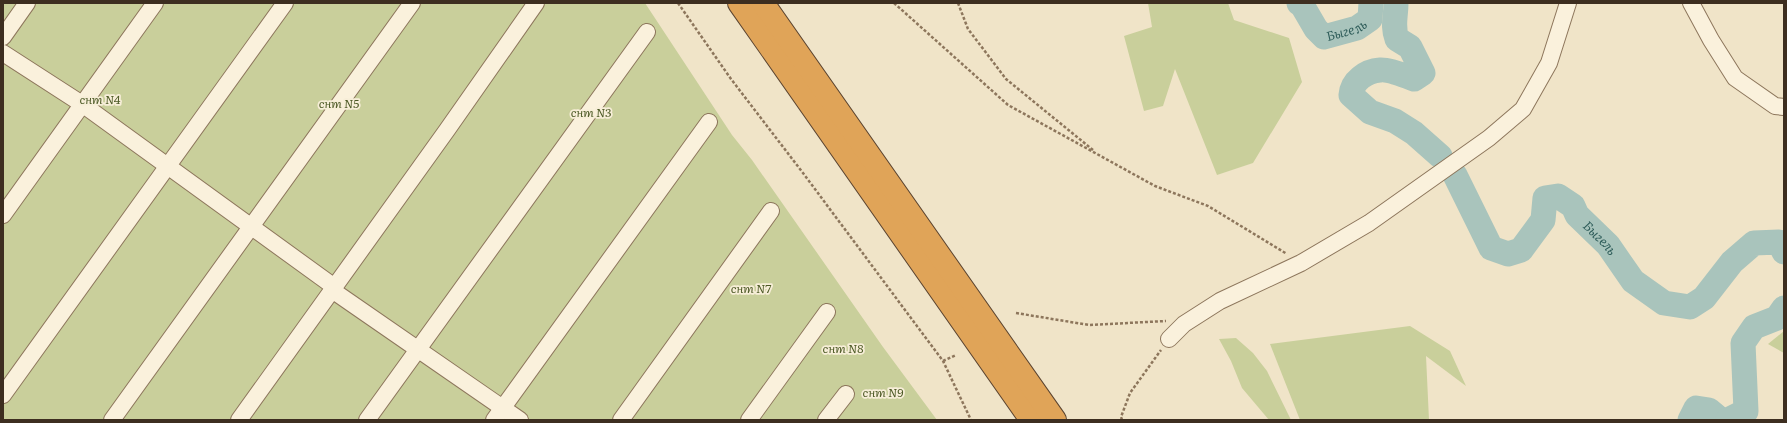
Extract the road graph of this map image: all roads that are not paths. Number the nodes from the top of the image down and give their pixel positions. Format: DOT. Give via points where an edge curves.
graph roads {
  1 [pos="27,3"];
  2 [pos="155,3"];
  3 [pos="285,3"];
  4 [pos="412,3"];
  5 [pos="526,3"];
  6 [pos="536,3"];
  7 [pos="739,3"];
  8 [pos="763,3"];
  9 [pos="1568,3"];
  10 [pos="1691,3"];
  11 [pos="647,32"];
  12 [pos="3,37"];
  13 [pos="3,54"];
  14 [pos="82,104"];
  15 [pos="1784,108"];
  16 [pos="709,122"];
  17 [pos="168,166"];
  18 [pos="771,211"];
  19 [pos="3,215"];
  20 [pos="252,226"];
  21 [pos="331,286"];
  22 [pos="827,312"];
  23 [pos="1169,339"];
  24 [pos="418,349"];
  25 [pos="846,394"];
  26 [pos="3,395"];
  27 [pos="499,414"];
  28 [pos="112,420"];
  29 [pos="229,420"];
  30 [pos="239,420"];
  31 [pos="367,420"];
  32 [pos="520,420"];
  33 [pos="621,420"];
  34 [pos="749,420"];
  35 [pos="826,420"];
  36 [pos="1031,420"];
  37 [pos="1055,420"];
  1 -- 12 [label="street"];
  2 -- 14 [label="street"];
  3 -- 17 [label="street"];
  4 -- 20 [label="street"];
  5 -- 21 [label="street"];
  6 -- 21 [label="street" via="447,130"];
  7 -- 36 [label="highway"];
  8 -- 37 [label="highway"];
  9 -- 23 [label="street" via="1549,63 1522,109 1489,138 1369,223 1301,263 1220,301 1184,324"];
  10 -- 15 [label="street" via="1735,78 1775,106"];
  11 -- 24 [label="street"];
  13 -- 14 [label="street"];
  14 -- 17 [label="street"];
  14 -- 19 [label="street"];
  16 -- 27 [label="street"];
  17 -- 20 [label="street"];
  17 -- 26 [label="street"];
  18 -- 33 [label="street"];
  20 -- 21 [label="street"];
  20 -- 28 [label="street"];
  21 -- 24 [label="street"];
  21 -- 29 [label="street"];
  21 -- 30 [label="street"];
  22 -- 34 [label="street"];
  24 -- 27 [label="street"];
  24 -- 31 [label="street"];
  25 -- 35 [label="street"];
  27 -- 32 [label="street"];
}
